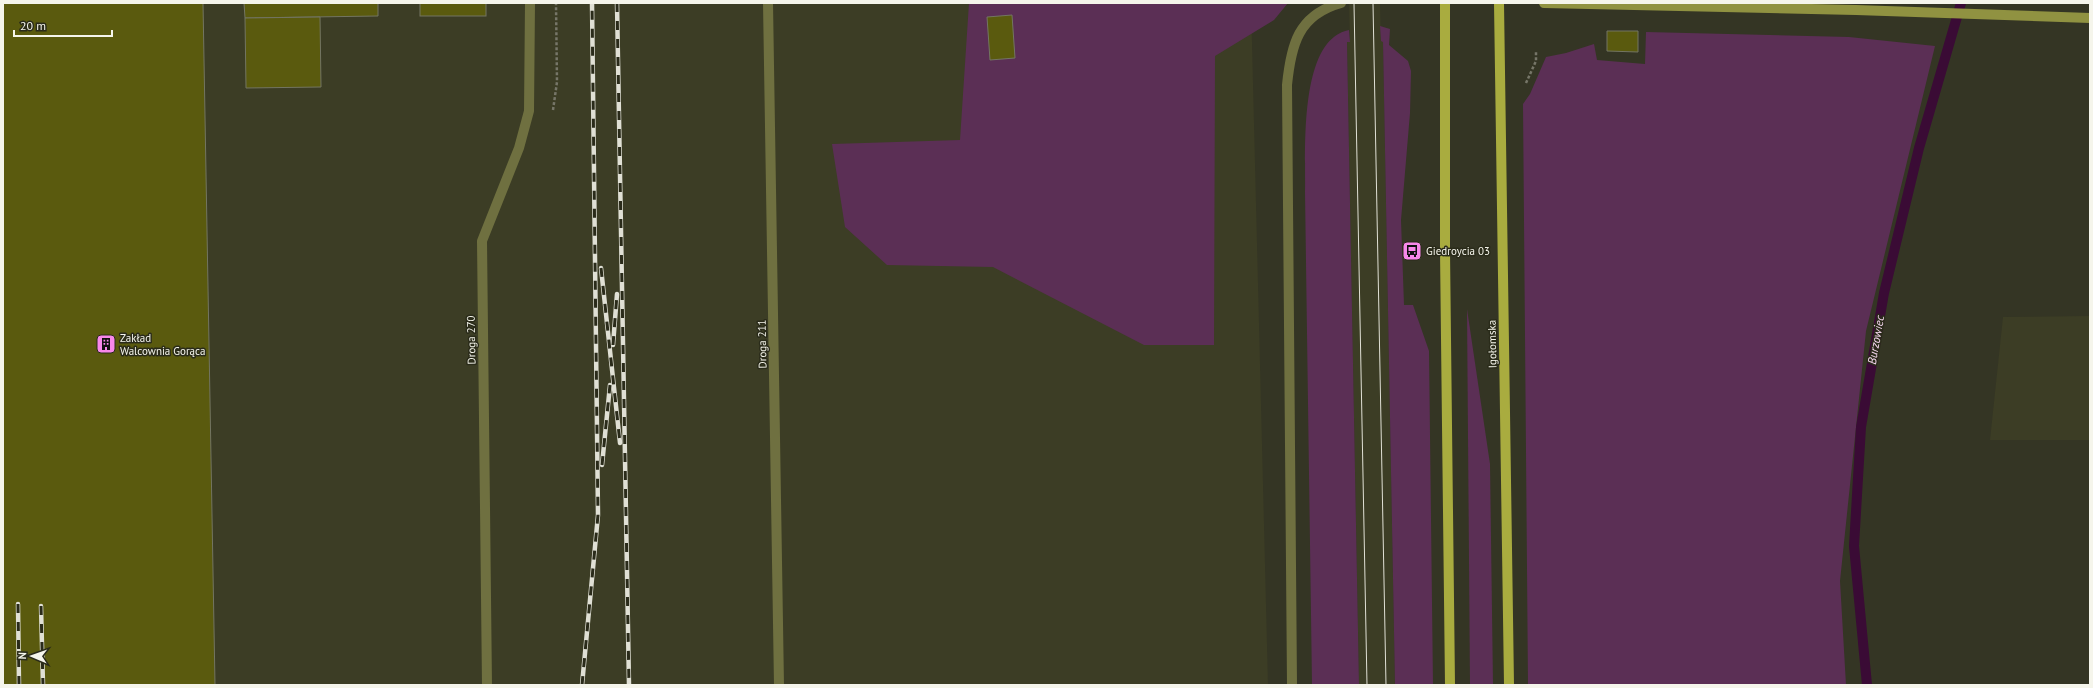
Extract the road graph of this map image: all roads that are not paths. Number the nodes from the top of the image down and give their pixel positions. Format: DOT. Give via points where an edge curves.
graph roads {
  1 [pos="530,3"];
  2 [pos="768,3"];
  3 [pos="1341,3"];
  4 [pos="1445,3"];
  5 [pos="1499,3"];
  6 [pos="1544,3"];
  7 [pos="2090,18"];
  8 [pos="487,685"];
  9 [pos="779,685"];
  10 [pos="1292,685"];
  11 [pos="1450,685"];
  12 [pos="1509,685"];
  1 -- 8 [label="lane, Droga 270" via="529,111 519,148 482,241"];
  2 -- 9 [label="lane, Droga 211"];
  3 -- 10 [label="lane" via="1320,11 1304,24 1292,49 1287,84"];
  4 -- 11 [label="main road"];
  5 -- 12 [label="main road, Igołomska"];
  6 -- 7 [label="street"];
}
